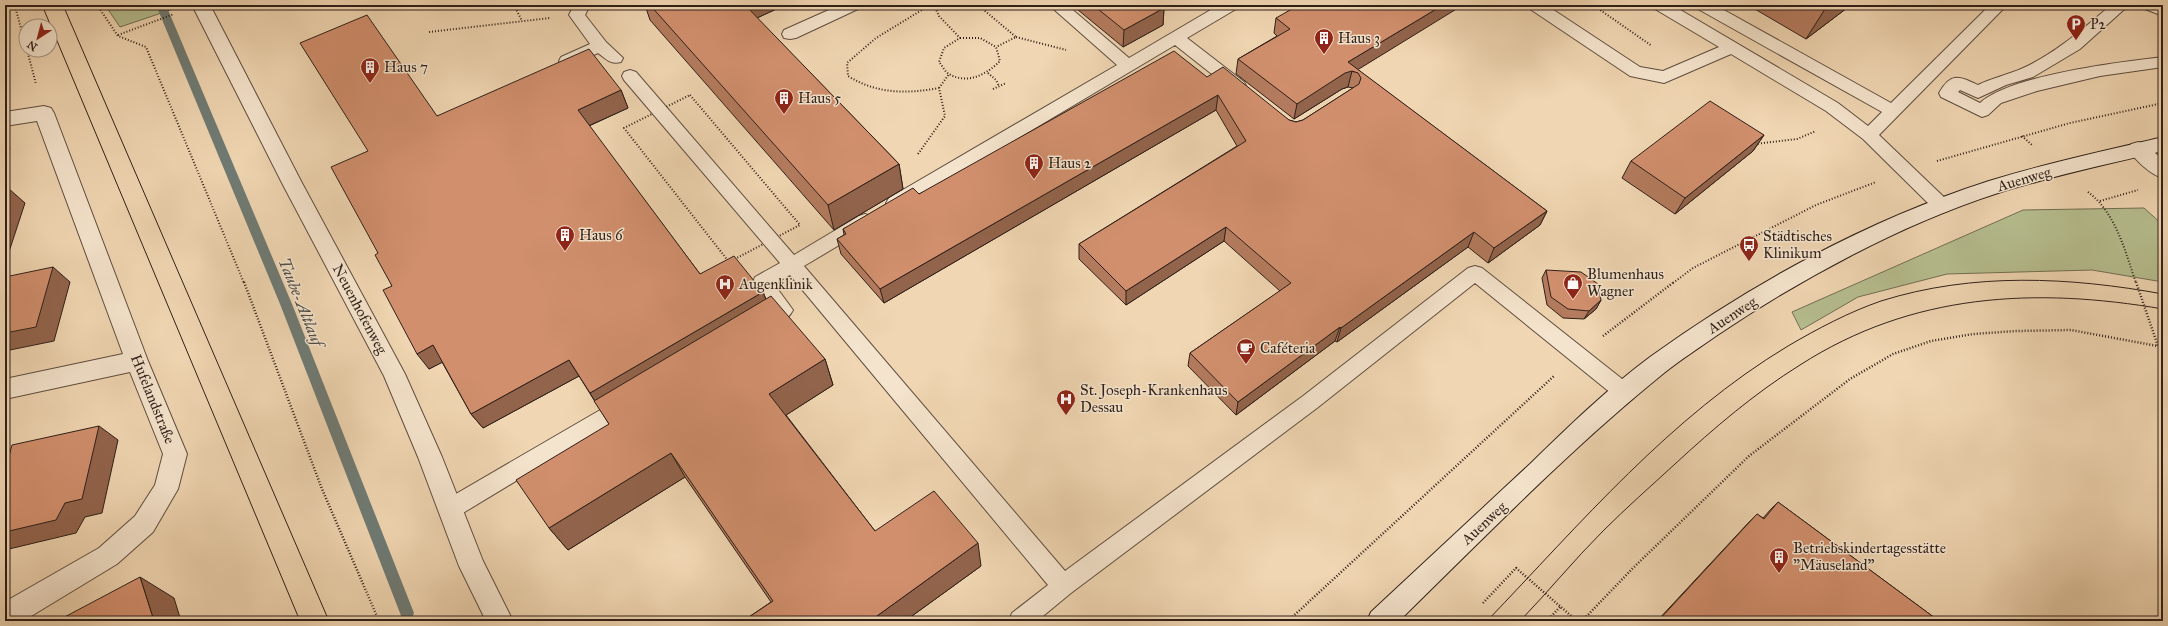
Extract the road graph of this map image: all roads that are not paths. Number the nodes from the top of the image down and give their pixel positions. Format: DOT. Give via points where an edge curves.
graph roads {
  1 [pos="201,5"];
  2 [pos="853,5"];
  3 [pos="1057,5"];
  4 [pos="1231,5"];
  5 [pos="1535,5"];
  6 [pos="1660,5"];
  7 [pos="1703,5"];
  8 [pos="1999,5"];
  9 [pos="2121,5"];
  10 [pos="2150,5"];
  11 [pos="579,10"];
  12 [pos="2163,11"];
  13 [pos="790,34"];
  14 [pos="1176,37"];
  15 [pos="600,46"];
  16 [pos="1731,48"];
  17 [pos="615,58"];
  18 [pos="2163,62"];
  19 [pos="1127,65"];
  20 [pos="556,66"];
  21 [pos="630,76"];
  22 [pos="1250,96"];
  23 [pos="1893,111"];
  24 [pos="5,119"];
  25 [pos="1869,135"];
  26 [pos="2163,144"];
  27 [pos="2138,149"];
  28 [pos="2163,171"];
  29 [pos="1942,206"];
  30 [pos="792,265"];
  31 [pos="743,334"];
  32 [pos="137,361"];
  33 [pos="5,389"];
  34 [pos="1624,392"];
  35 [pos="640,395"];
  36 [pos="450,508"];
  37 [pos="1063,586"];
  38 [pos="5,620"];
  39 [pos="498,620"];
  40 [pos="1020,621"];
  41 [pos="1380,621"];
  1 -- 36 [label="street, Neuenhofenweg" via="394,374"];
  2 -- 13 [label="lane"];
  3 -- 19 [label="lane"];
  4 -- 14 [label="lane"];
  5 -- 16 [label="lane" via="1636,72 1664,77"];
  6 -- 16 [label="lane"];
  7 -- 23 [label="lane"];
  8 -- 23 [label="lane"];
  9 -- 18 [label="lane" via="2074,44 2028,74 2007,79 1978,92 1958,82 1947,93 1982,111 1995,99 2034,86 2100,70"];
  10 -- 12 [label="lane"];
  11 -- 15 [label="lane"];
  14 -- 19 [label="lane"];
  14 -- 22 [label="lane"];
  15 -- 17 [label="lane"];
  15 -- 20 [label="lane"];
  16 -- 25 [label="lane" via="1801,89"];
  19 -- 30 [label="lane"];
  21 -- 30 [label="lane"];
  23 -- 25 [label="lane"];
  24 -- 32 [label="street, Hufelandstraße" via="44,113"];
  25 -- 29 [label="lane"];
  26 -- 27 [label="street, Auenweg"];
  27 -- 28 [label="street"];
  27 -- 29 [label="street, Auenweg" via="1994,188"];
  29 -- 34 [label="street, Auenweg" via="1804,271 1742,307 1663,360"];
  30 -- 31 [label="lane" via="762,282 784,310"];
  30 -- 37 [label="lane"];
  32 -- 33 [label="street"];
  32 -- 38 [label="street, Hufelandstraße" via="175,454 166,488 144,524 108,556 17,609"];
  34 -- 37 [label="lane" via="1475,273 1310,402"];
  34 -- 41 [label="street, Auenweg"];
  35 -- 36 [label="lane"];
  36 -- 39 [label="street, Neuenhofenweg" via="472,566"];
  37 -- 40 [label="lane"];
}
